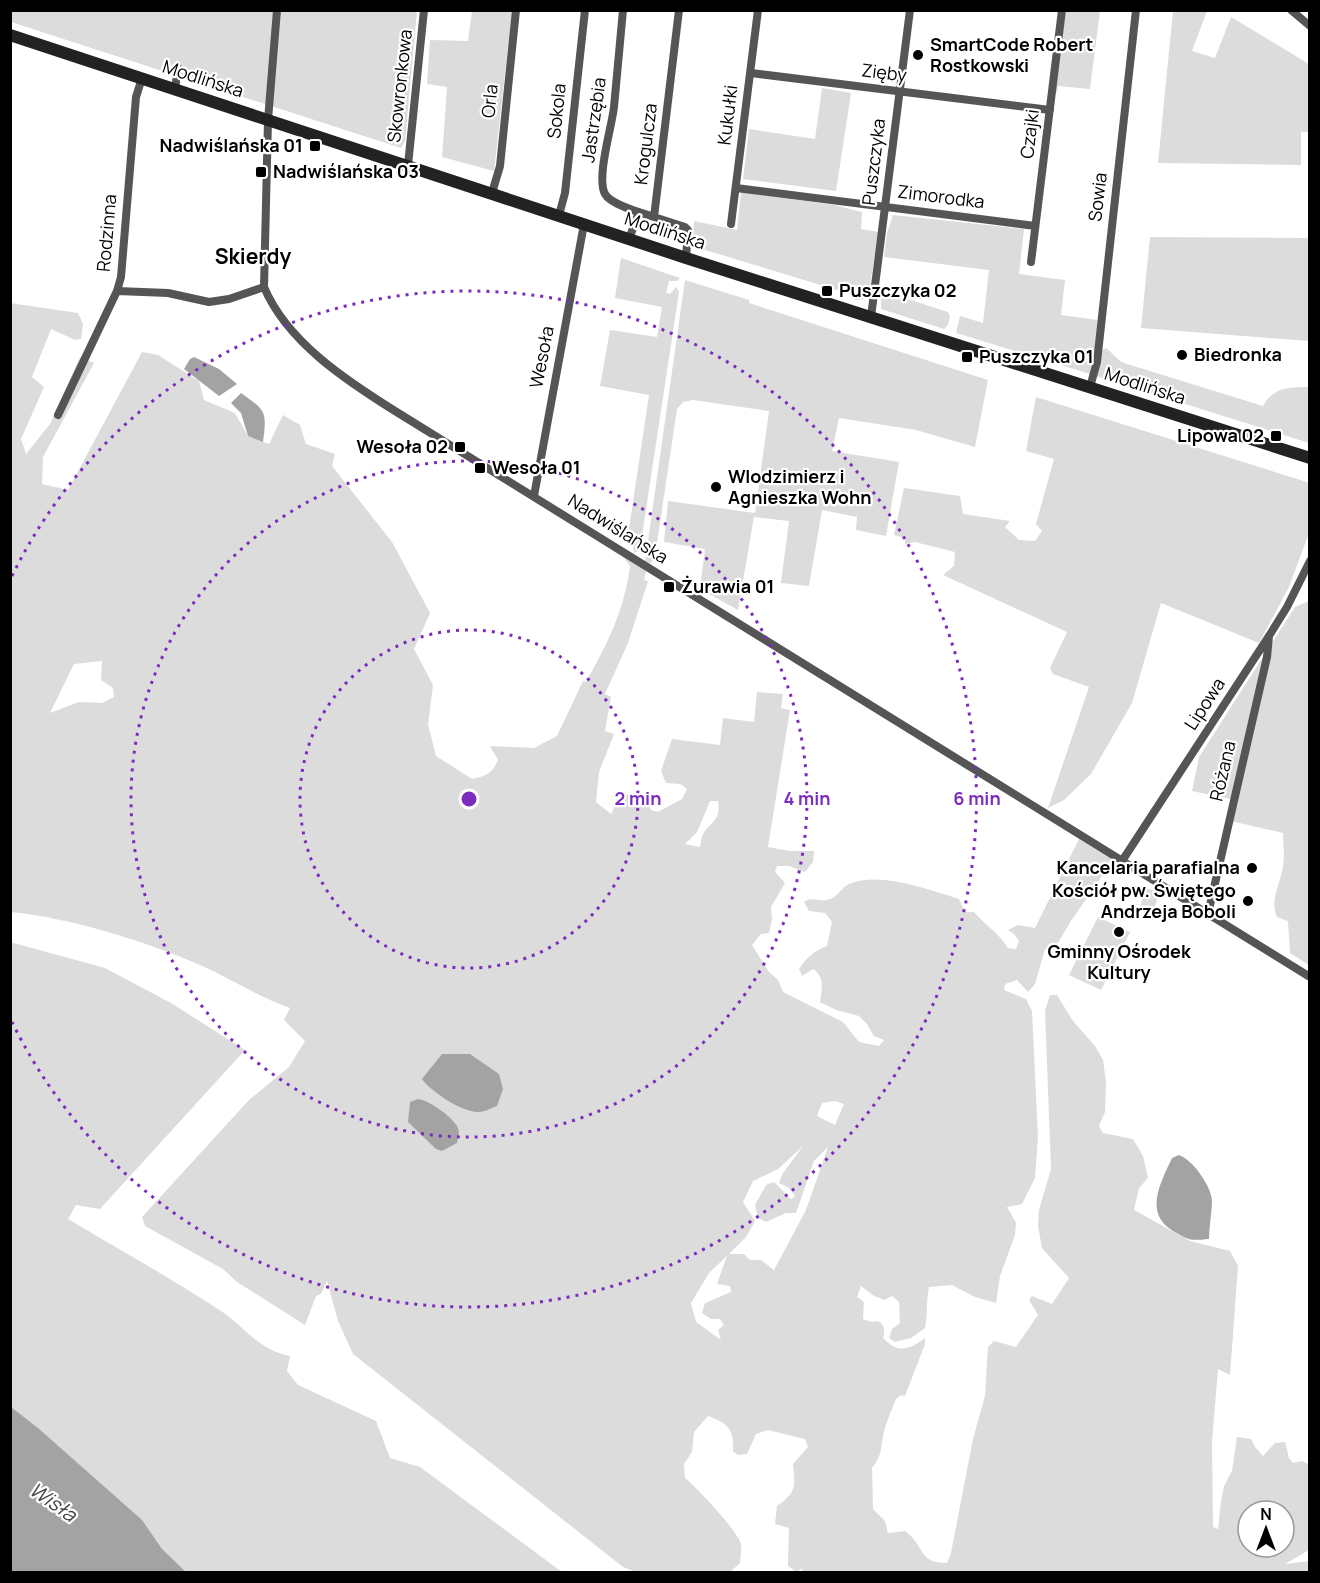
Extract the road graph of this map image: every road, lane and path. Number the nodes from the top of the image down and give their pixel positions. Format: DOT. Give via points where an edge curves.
graph roads {
  1 [pos="277,10"];
  2 [pos="424,10"];
  3 [pos="516,10"];
  4 [pos="585,10"];
  5 [pos="623,10"];
  6 [pos="679,10"];
  7 [pos="758,10"];
  8 [pos="910,10"];
  9 [pos="1062,10"];
  10 [pos="1136,10"];
  11 [pos="1291,10"];
  12 [pos="1310,26"];
  13 [pos="10,35"];
  14 [pos="178,68"];
  15 [pos="750,73"];
  16 [pos="142,78"];
  17 [pos="175,88"];
  18 [pos="899,91"];
  19 [pos="1050,110"];
  20 [pos="268,120"];
  21 [pos="408,165"];
  22 [pos="736,188"];
  23 [pos="492,193"];
  24 [pos="885,207"];
  25 [pos="639,212"];
  26 [pos="559,215"];
  27 [pos="654,217"];
  28 [pos="584,224"];
  29 [pos="731,224"];
  30 [pos="1035,226"];
  31 [pos="629,238"];
  32 [pos="686,258"];
  33 [pos="1031,262"];
  34 [pos="264,287"];
  35 [pos="117,291"];
  36 [pos="871,317"];
  37 [pos="1090,387"];
  38 [pos="58,415"];
  39 [pos="1310,458"];
  40 [pos="534,496"];
  41 [pos="1310,561"];
  42 [pos="1269,636"];
  43 [pos="1122,861"];
  44 [pos="1208,914"];
  45 [pos="1310,977"];
  1 -- 20 [label="street, Nadwiślańska"];
  2 -- 21 [label="street, Skowronkowa"];
  3 -- 23 [label="street, Orla" via="500,166"];
  4 -- 26 [label="street, Sokola" via="565,193"];
  5 -- 25 [label="street, Jastrzębia" via="603,184 605,194 613,201"];
  6 -- 27 [label="street, Krogulcza"];
  7 -- 15 [label="street, Kukułki"];
  8 -- 18 [label="street, Puszczyka"];
  9 -- 19 [label="street, Czajki"];
  10 -- 37 [label="street, Sowia" via="1097,362"];
  11 -- 12 [label="street"];
  13 -- 16 [label="main road, Modlińska"];
  14 -- 17 [label="street"];
  15 -- 18 [label="street, Zięby"];
  15 -- 22 [label="street, Kukułki"];
  16 -- 17 [label="main road, Modlińska"];
  16 -- 35 [label="street, Rodzinna" via="136,97"];
  17 -- 20 [label="main road, Modlińska"];
  18 -- 19 [label="street, Zięby"];
  18 -- 24 [label="street, Puszczyka"];
  19 -- 30 [label="street, Czajki"];
  20 -- 21 [label="main road, Modlińska"];
  20 -- 34 [label="street, Nadwiślańska"];
  21 -- 23 [label="main road, Modlińska"];
  22 -- 24 [label="street, Zimorodka"];
  22 -- 29 [label="street, Kukułki"];
  23 -- 26 [label="main road, Modlińska"];
  24 -- 30 [label="street, Zimorodka"];
  24 -- 36 [label="street, Puszczyka"];
  25 -- 27 [label="street, Jastrzębia"];
  25 -- 31 [label="street"];
  26 -- 28 [label="main road, Modlińska"];
  27 -- 32 [label="street" via="688,230"];
  28 -- 31 [label="main road, Modlińska"];
  28 -- 40 [label="street, Wesoła"];
  30 -- 33 [label="street, Czajki"];
  31 -- 32 [label="main road, Modlińska"];
  32 -- 36 [label="main road, Modlińska"];
  34 -- 35 [label="street" via="209,302 168,293"];
  34 -- 40 [label="street, Nadwiślańska" via="276,311 347,381"];
  35 -- 38 [label="street, Rodzinna"];
  36 -- 37 [label="main road, Modlińska"];
  37 -- 39 [label="main road, Modlińska"];
  40 -- 43 [label="street, Nadwiślańska"];
  41 -- 42 [label="street, Lipowa"];
  42 -- 43 [label="street, Lipowa"];
  42 -- 44 [label="street, Różana"];
  43 -- 44 [label="street, Nadwiślańska"];
  44 -- 45 [label="street, Nadwiślańska"];
}
